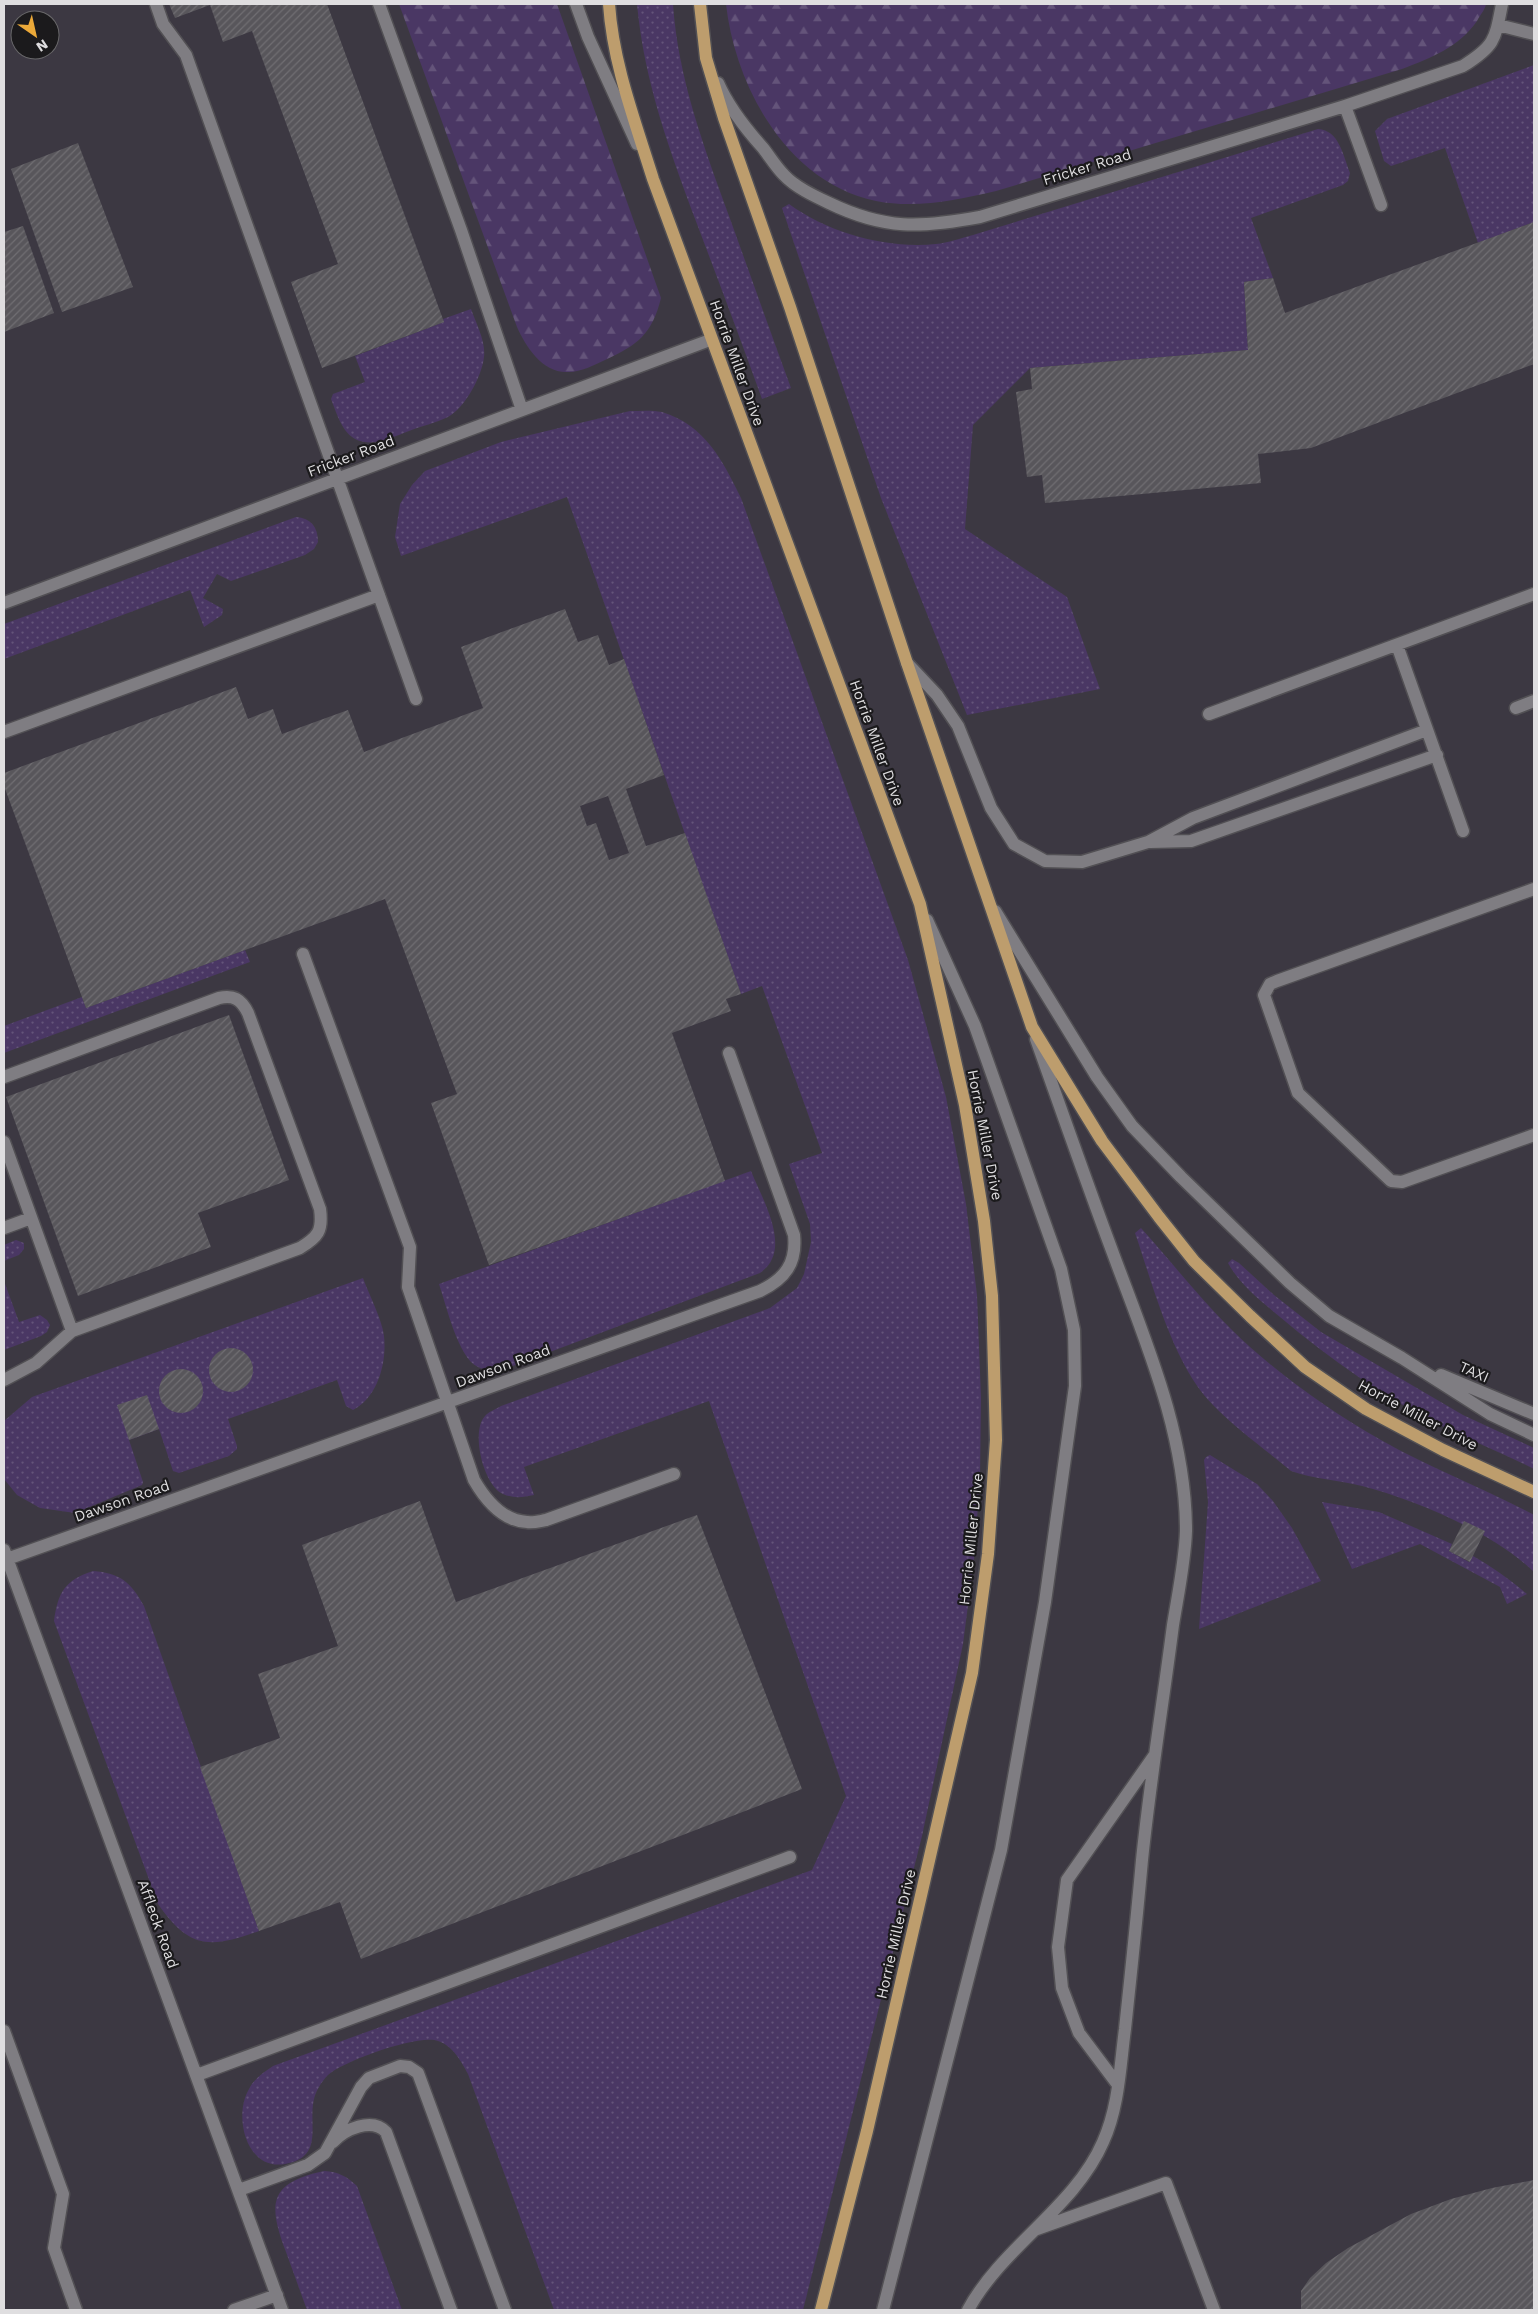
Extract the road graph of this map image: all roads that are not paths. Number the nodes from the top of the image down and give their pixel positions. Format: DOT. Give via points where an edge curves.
graph roads {
  1 [pos="156,4"];
  2 [pos="379,4"];
  3 [pos="576,4"];
  4 [pos="609,4"];
  5 [pos="700,4"];
  6 [pos="1502,4"];
  7 [pos="1498,25"];
  8 [pos="1534,34"];
  9 [pos="706,58"];
  10 [pos="1345,106"];
  11 [pos="653,179"];
  12 [pos="1381,205"];
  13 [pos="710,340"];
  14 [pos="522,410"];
  15 [pos="337,480"];
  16 [pos="1534,594"];
  17 [pos="379,595"];
  18 [pos="4,603"];
  19 [pos="1397,645"];
  20 [pos="907,663"];
  21 [pos="416,699"];
  22 [pos="1534,701"];
  23 [pos="1516,708"];
  24 [pos="1209,714"];
  25 [pos="1427,730"];
  26 [pos="4,732"];
  27 [pos="1436,755"];
  28 [pos="1463,831"];
  29 [pos="1148,842"];
  30 [pos="1534,889"];
  31 [pos="986,896"];
  32 [pos="920,904"];
  33 [pos="303,954"];
  34 [pos="1032,1027"];
  35 [pos="729,1053"];
  36 [pos="4,1077"];
  37 [pos="1534,1135"];
  38 [pos="4,1142"];
  39 [pos="31,1218"];
  40 [pos="4,1228"];
  41 [pos="72,1331"];
  42 [pos="1402,1358"];
  43 [pos="4,1380"];
  44 [pos="448,1404"];
  45 [pos="1534,1414"];
  46 [pos="1534,1435"];
  47 [pos="674,1474"];
  48 [pos="1534,1492"];
  49 [pos="5,1554"];
  50 [pos="1156,1754"];
  51 [pos="790,1857"];
  52 [pos="4,2031"];
  53 [pos="197,2075"];
  54 [pos="1118,2085"];
  55 [pos="329,2145"];
  56 [pos="238,2190"];
  57 [pos="1033,2231"];
  58 [pos="277,2295"];
  59 [pos="76,2310"];
  60 [pos="234,2310"];
  61 [pos="282,2310"];
  62 [pos="451,2310"];
  63 [pos="505,2310"];
  64 [pos="821,2310"];
  65 [pos="883,2310"];
  66 [pos="968,2310"];
  67 [pos="1214,2310"];
  1 -- 15 [label="street" via="163,24 186,56"];
  2 -- 14 [label="street"];
  3 -- 11 [label="street"];
  4 -- 11 [label="main road, Horrie Miller Drive" via="611,32 625,90"];
  5 -- 9 [label="main road, Horrie Miller Drive"];
  6 -- 7 [label="street, Fricker Road"];
  7 -- 8 [label="street"];
  7 -- 10 [label="street, Fricker Road" via="1492,43 1463,66"];
  9 -- 10 [label="street, Fricker Road" via="728,106 785,176 816,198 847,212 873,221 906,226 937,225 980,217"];
  9 -- 20 [label="main road, Horrie Miller Drive"];
  10 -- 12 [label="street"];
  11 -- 13 [label="main road, Horrie Miller Drive"];
  13 -- 14 [label="street, Fricker Road"];
  13 -- 32 [label="main road, Horrie Miller Drive"];
  14 -- 15 [label="street, Fricker Road"];
  15 -- 17 [label="street"];
  15 -- 18 [label="street, Fricker Road"];
  16 -- 19 [label="street"];
  17 -- 21 [label="street"];
  17 -- 26 [label="street"];
  19 -- 24 [label="street"];
  19 -- 25 [label="street"];
  20 -- 29 [label="street" via="937,695 958,726 991,808 1014,844 1045,861 1082,862"];
  20 -- 31 [label="main road, Horrie Miller Drive"];
  22 -- 23 [label="street"];
  25 -- 27 [label="street"];
  25 -- 29 [label="street" via="1193,818"];
  27 -- 28 [label="street"];
  27 -- 29 [label="street" via="1191,841"];
  30 -- 37 [label="street" via="1277,981 1270,984 1264,995 1298,1093 1391,1181 1402,1182"];
  31 -- 34 [label="main road, Horrie Miller Drive"];
  31 -- 42 [label="street" via="1097,1077 1132,1126 1290,1283 1329,1316"];
  32 -- 64 [label="main road, Horrie Miller Drive" via="965,1105 984,1221 992,1296 996,1449 988,1554 972,1673"];
  32 -- 65 [label="street" via="975,1026 1060,1269 1074,1330 1076,1357 1075,1386 1044,1602 1002,1850"];
  33 -- 44 [label="street" via="410,1247 408,1287"];
  34 -- 48 [label="main road, Horrie Miller Drive" via="1102,1141 1194,1261 1305,1367 1366,1409 1443,1450"];
  34 -- 50 [label="street" via="1154,1364 1173,1426 1182,1471 1186,1533"];
  35 -- 44 [label="street, Dawson Road" via="794,1235 794,1257 789,1269 780,1280 760,1291"];
  36 -- 41 [label="street" via="219,998 237,998 248,1013 320,1209 320,1231 300,1248"];
  38 -- 39 [label="street"];
  39 -- 40 [label="street"];
  39 -- 41 [label="street"];
  41 -- 43 [label="street" via="36,1363"];
  42 -- 45 [label="street, TAXI"];
  42 -- 46 [label="street" via="1490,1414"];
  44 -- 47 [label="street" via="482,1495 510,1518 527,1523 546,1520"];
  44 -- 49 [label="street, Dawson Road"];
  49 -- 53 [label="street, Affleck Road"];
  50 -- 54 [label="street"];
  50 -- 54 [label="street" via="1067,1880 1058,1946 1062,1988 1078,2033"];
  51 -- 53 [label="street"];
  52 -- 59 [label="street" via="63,2194 54,2248"];
  53 -- 56 [label="street, Affleck Road"];
  54 -- 57 [label="street" via="1103,2142 1076,2184"];
  55 -- 56 [label="street" via="308,2165"];
  55 -- 62 [label="street" via="344,2133 370,2124 382,2127 386,2132"];
  55 -- 63 [label="street" via="369,2078 400,2066 414,2069"];
  56 -- 58 [label="street, Affleck Road"];
  57 -- 66 [label="street" via="999,2265"];
  57 -- 67 [label="street" via="1166,2183"];
  58 -- 60 [label="street"];
  58 -- 61 [label="street, Affleck Road"];
}
